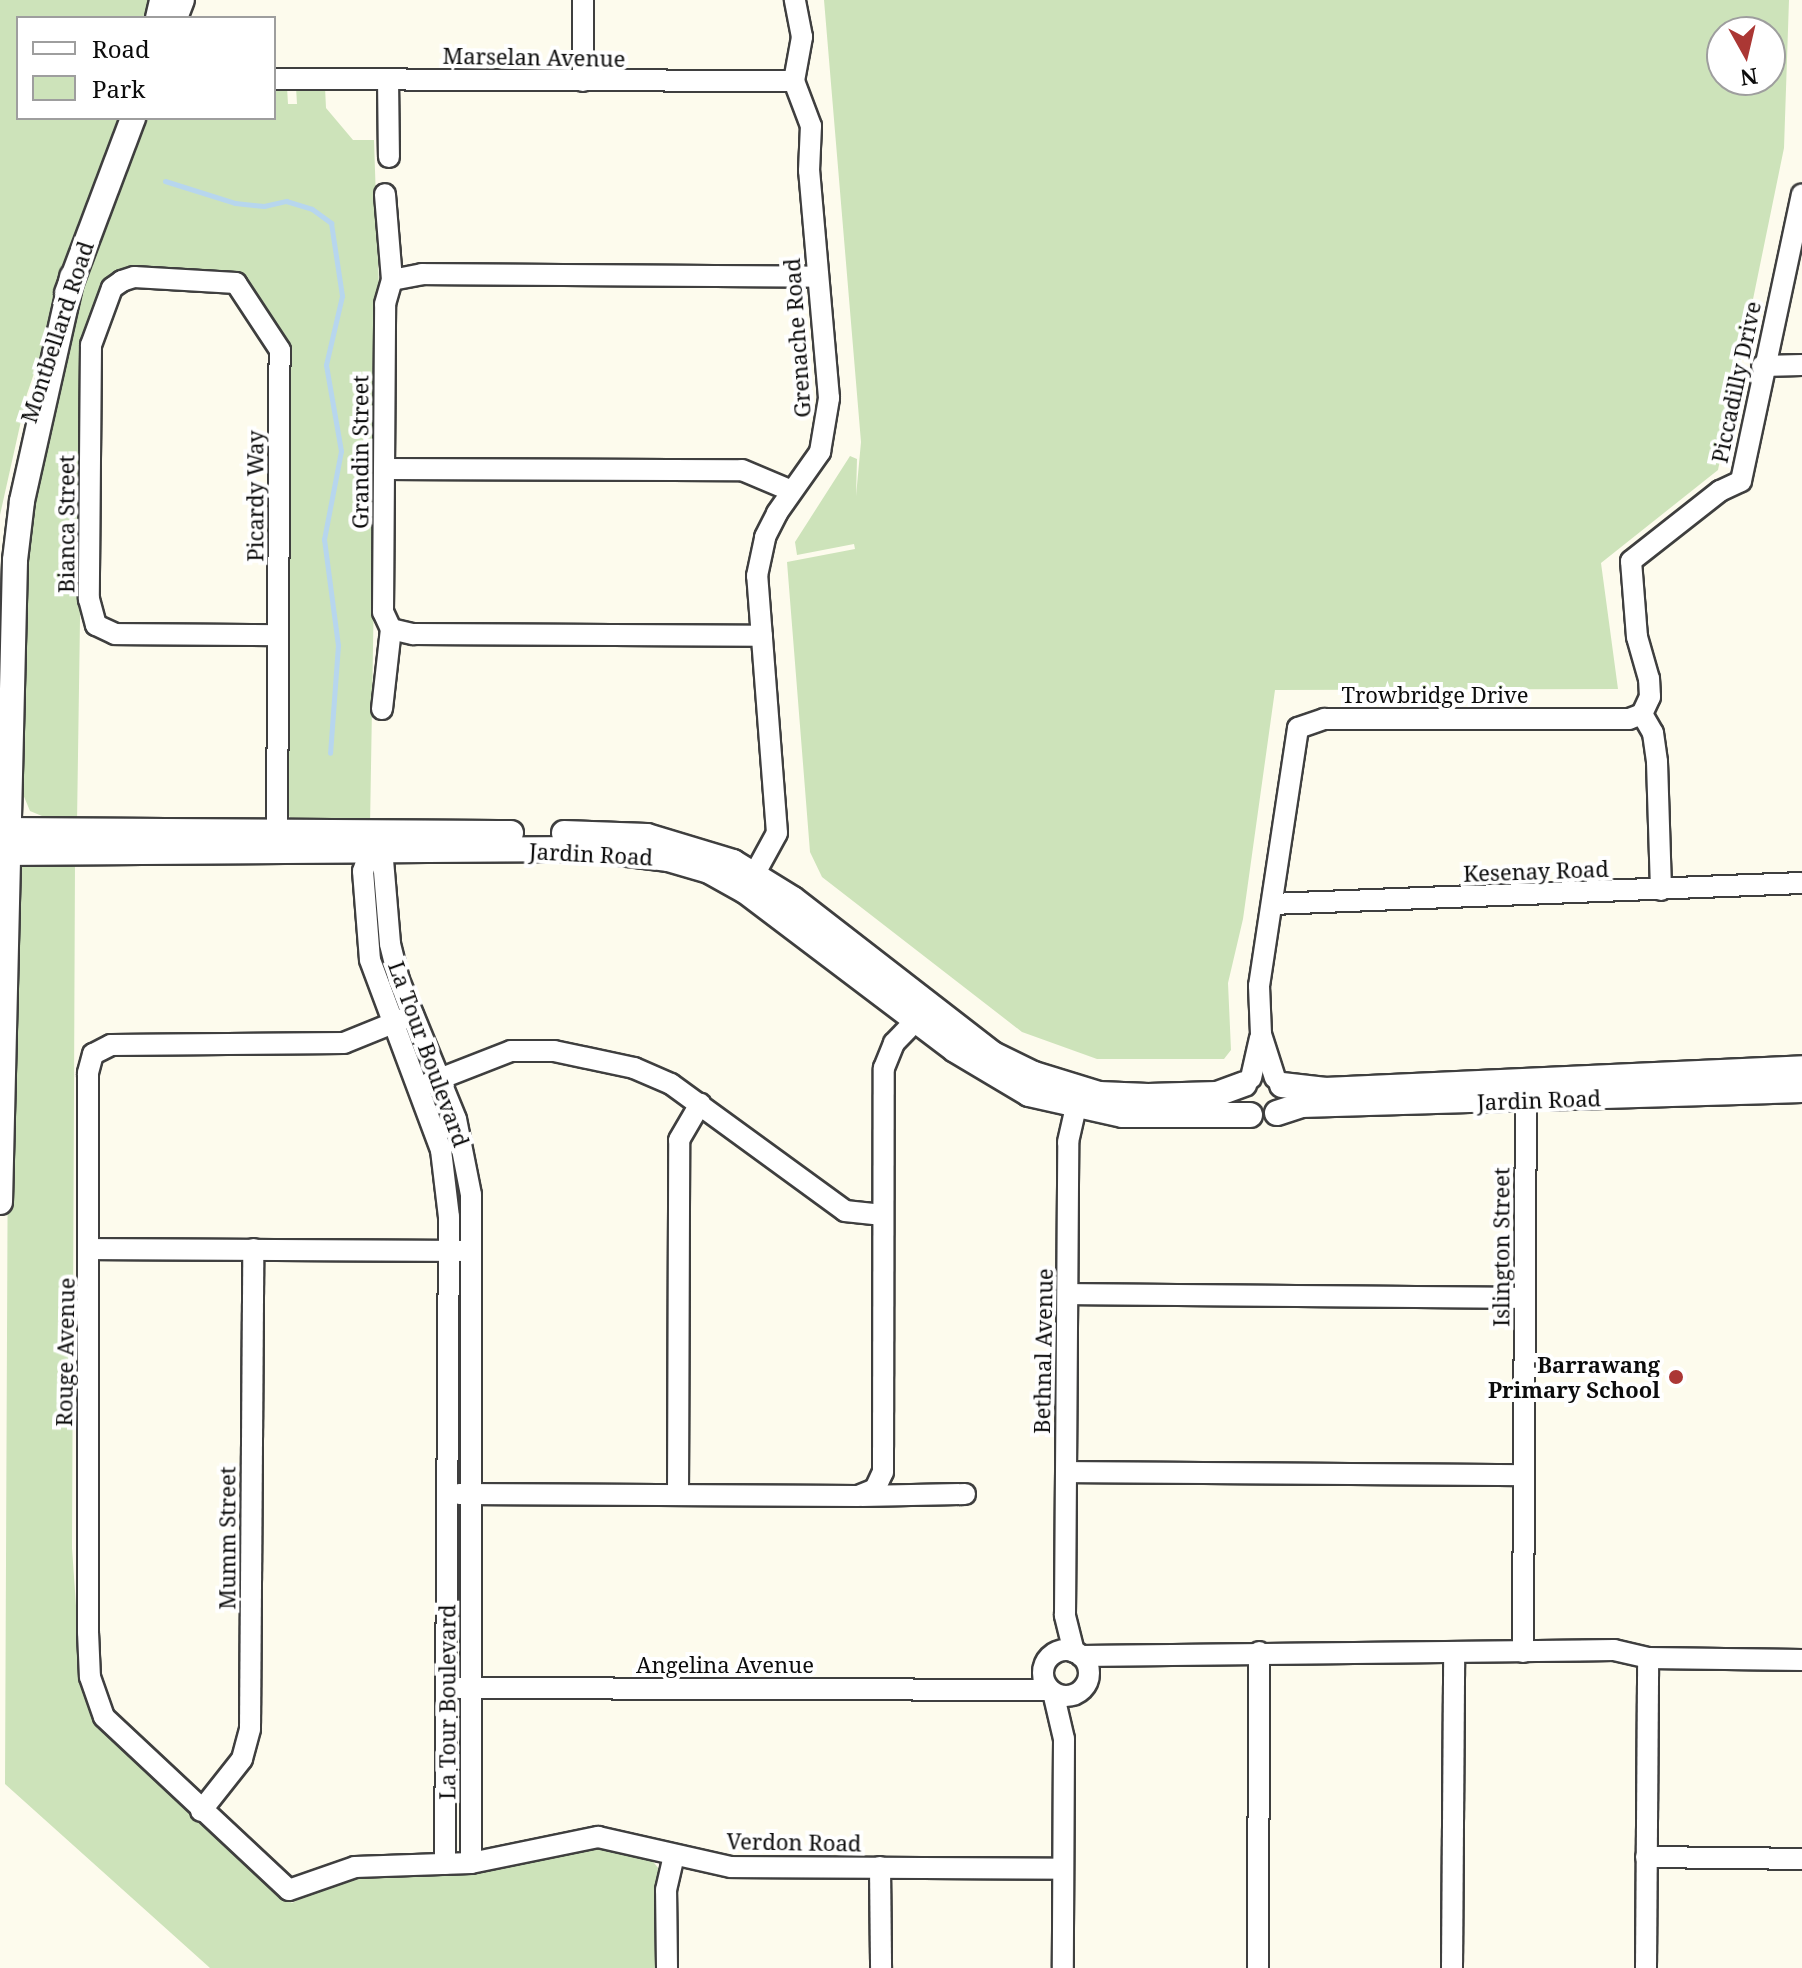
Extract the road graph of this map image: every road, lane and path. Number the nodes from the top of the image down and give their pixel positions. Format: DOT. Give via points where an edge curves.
graph roads {
  1 [pos="583,0"];
  2 [pos="795,0"];
  3 [pos="276,79"];
  4 [pos="388,79"];
  5 [pos="583,81"];
  6 [pos="794,81"];
  7 [pos="132,120"];
  8 [pos="389,157"];
  9 [pos="385,194"];
  10 [pos="1802,194"];
  11 [pos="72,277"];
  12 [pos="818,277"];
  13 [pos="392,280"];
  14 [pos="112,288"];
  15 [pos="1802,365"];
  16 [pos="1762,366"];
  17 [pos="384,469"];
  18 [pos="792,491"];
  19 [pos="0,551"];
  20 [pos="391,629"];
  21 [pos="278,635"];
  22 [pos="762,636"];
  23 [pos="382,709"];
  24 [pos="1642,714"];
  25 [pos="3,841"];
  26 [pos="277,841"];
  27 [pos="377,844"];
  28 [pos="750,882"];
  29 [pos="1802,883"];
  30 [pos="1661,890"];
  31 [pos="1272,904"];
  32 [pos="923,1013"];
  33 [pos="413,1015"];
  34 [pos="392,1025"];
  35 [pos="1802,1068"];
  36 [pos="441,1078"];
  37 [pos="1263,1081"];
  38 [pos="420,1087"];
  39 [pos="1802,1090"];
  40 [pos="1526,1091"];
  41 [pos="1077,1098"];
  42 [pos="700,1104"];
  43 [pos="1277,1113"];
  44 [pos="1250,1115"];
  45 [pos="0,1202"];
  46 [pos="883,1215"];
  47 [pos="90,1249"];
  48 [pos="253,1249"];
  49 [pos="473,1251"];
  50 [pos="448,1252"];
  51 [pos="1068,1294"];
  52 [pos="1525,1298"];
  53 [pos="1066,1472"];
  54 [pos="1524,1475"];
  55 [pos="448,1493"];
  56 [pos="472,1494"];
  57 [pos="965,1494"];
  58 [pos="678,1495"];
  59 [pos="858,1496"];
  60 [pos="1065,1615"];
  61 [pos="1259,1652"];
  62 [pos="1523,1652"];
  63 [pos="1454,1653"];
  64 [pos="1078,1654"];
  65 [pos="1123,1657"];
  66 [pos="1802,1660"];
  67 [pos="1046,1663"];
  68 [pos="1648,1665"];
  69 [pos="1083,1687"];
  70 [pos="447,1688"];
  71 [pos="471,1688"];
  72 [pos="1004,1690"];
  73 [pos="1051,1691"];
  74 [pos="1064,1739"];
  75 [pos="201,1811"];
  76 [pos="674,1855"];
  77 [pos="1646,1857"];
  78 [pos="1802,1859"];
  79 [pos="471,1863"];
  80 [pos="445,1864"];
  81 [pos="880,1867"];
  82 [pos="1063,1869"];
  83 [pos="296,1891"];
  84 [pos="667,1968"];
  85 [pos="881,1968"];
  86 [pos="1063,1968"];
  87 [pos="1258,1968"];
  88 [pos="1452,1968"];
  89 [pos="1646,1968"];
  1 -- 5 [label="street"];
  2 -- 6 [label="street" via="802,37"];
  3 -- 4 [label="street, Marselan Avenue"];
  4 -- 5 [label="street, Marselan Avenue"];
  4 -- 8 [label="street"];
  5 -- 6 [label="street, Marselan Avenue"];
  6 -- 12 [label="street, Grenache Road" via="811,126 809,171"];
  7 -- 11 [label="street, Montbellard Road"];
  9 -- 13 [label="street, Grandin Street"];
  10 -- 16 [label="street, Piccadilly Drive"];
  11 -- 19 [label="street, Montbellard Road" via="32,401"];
  11 -- 25 [label="street" via="16,545"];
  12 -- 13 [label="street" via="422,274"];
  12 -- 18 [label="street, Grenache Road" via="827,429 820,452"];
  13 -- 17 [label="street, Grandin Street" via="385,304"];
  14 -- 21 [label="street, Picardy Way" via="134,277 225,279 246,292 275,336 280,350"];
  14 -- 21 [label="street, Bianca Street" via="91,345 89,599 96,625 115,634"];
  15 -- 16 [label="street"];
  16 -- 24 [label="street, Piccadilly Drive" via="1741,481 1720,491 1631,561 1637,637 1649,679 1650,697"];
  17 -- 18 [label="street" via="742,470"];
  17 -- 20 [label="street, Grandin Street" via="383,612"];
  18 -- 22 [label="street, Grenache Road" via="765,537 757,576"];
  20 -- 22 [label="street" via="413,634"];
  20 -- 23 [label="street, Grandin Street"];
  21 -- 26 [label="street, Picardy Way"];
  22 -- 28 [label="street, Grenache Road" via="777,833"];
  24 -- 30 [label="street" via="1653,733 1657,762"];
  24 -- 31 [label="street, Trowbridge Drive" via="1629,719 1324,719 1298,728"];
  25 -- 26 [label="street, Jardin Road"];
  25 -- 45 [label="street"];
  26 -- 27 [label="street, Jardin Road"];
  27 -- 28 [label="street, Jardin Road" via="626,852"];
  27 -- 33 [label="street, La Tour Boulevard" via="390,944"];
  27 -- 34 [label="street, La Tour Boulevard" via="364,929"];
  28 -- 32 [label="street, Jardin Road"];
  29 -- 30 [label="street, Kesenay Road"];
  30 -- 31 [label="street, Kesenay Road"];
  31 -- 37 [label="street, Trowbridge Drive" via="1259,986"];
  32 -- 41 [label="street, Jardin Road" via="995,1077"];
  32 -- 46 [label="street" via="894,1043 884,1068"];
  33 -- 34 [label="street, Rouge Avenue"];
  33 -- 36 [label="street, La Tour Boulevard"];
  34 -- 38 [label="street, La Tour Boulevard"];
  34 -- 47 [label="street, Rouge Avenue" via="344,1043 111,1045 95,1051 88,1073"];
  35 -- 40 [label="street, Jardin Road"];
  36 -- 38 [label="street"];
  36 -- 42 [label="street" via="490,1055 554,1051 634,1068"];
  36 -- 49 [label="street, La Tour Boulevard" via="466,1154"];
  37 -- 40 [label="street, Jardin Road" via="1326,1090"];
  37 -- 41 [label="street, Jardin Road" via="1201,1095"];
  37 -- 43 [label="street" via="1284,1103"];
  37 -- 44 [label="street" via="1241,1104"];
  38 -- 50 [label="street, La Tour Boulevard" via="441,1150"];
  39 -- 40 [label="street, Jardin Road"];
  40 -- 43 [label="street, Jardin Road" via="1301,1105"];
  40 -- 52 [label="street, Islington Street"];
  41 -- 44 [label="street, Jardin Road" via="1123,1115"];
  41 -- 51 [label="street, Bethnal Avenue" via="1068,1142"];
  42 -- 46 [label="street" via="845,1211"];
  42 -- 58 [label="street" via="679,1140"];
  43 -- 44 [label="street, Jardin Road" via="1264,1119"];
  46 -- 59 [label="street" via="880,1484"];
  47 -- 48 [label="street"];
  47 -- 75 [label="street, Rouge Avenue" via="90,1677 104,1717"];
  48 -- 50 [label="street"];
  48 -- 75 [label="street, Mumm Street" via="250,1729 242,1759"];
  49 -- 50 [label="street"];
  49 -- 56 [label="street, La Tour Boulevard"];
  50 -- 55 [label="street, La Tour Boulevard"];
  51 -- 52 [label="street"];
  51 -- 53 [label="street, Bethnal Avenue"];
  52 -- 54 [label="street, Islington Street"];
  53 -- 54 [label="street"];
  53 -- 60 [label="street, Bethnal Avenue"];
  54 -- 62 [label="street, Islington Street"];
  55 -- 56 [label="street"];
  55 -- 70 [label="street, La Tour Boulevard"];
  56 -- 58 [label="street"];
  56 -- 71 [label="street, La Tour Boulevard"];
  57 -- 59 [label="street"];
  58 -- 59 [label="street"];
  60 -- 64 [label="street, Bethnal Avenue"];
  60 -- 67 [label="street, Bethnal Avenue"];
  61 -- 63 [label="street"];
  61 -- 65 [label="street"];
  61 -- 87 [label="street"];
  62 -- 63 [label="street"];
  62 -- 68 [label="street" via="1614,1650"];
  63 -- 88 [label="street"];
  64 -- 65 [label="street"];
  64 -- 67 [label="street" via="1060,1651"];
  64 -- 69 [label="street" via="1088,1668"];
  65 -- 69 [label="street"];
  66 -- 68 [label="street"];
  67 -- 72 [label="street, Angelina Avenue" via="1027,1681"];
  67 -- 73 [label="street"];
  68 -- 77 [label="street"];
  69 -- 73 [label="street"];
  69 -- 74 [label="street"];
  70 -- 71 [label="street, Angelina Avenue"];
  70 -- 80 [label="street, La Tour Boulevard"];
  71 -- 72 [label="street, Angelina Avenue"];
  71 -- 79 [label="street, La Tour Boulevard"];
  72 -- 73 [label="street, Angelina Avenue"];
  73 -- 74 [label="street"];
  74 -- 82 [label="street"];
  75 -- 83 [label="street, Rouge Avenue" via="276,1882"];
  76 -- 79 [label="street, Verdon Road" via="598,1837"];
  76 -- 81 [label="street, Verdon Road" via="731,1867"];
  76 -- 84 [label="street" via="666,1890"];
  77 -- 78 [label="street"];
  77 -- 89 [label="street"];
  79 -- 80 [label="street, Verdon Road"];
  80 -- 83 [label="street, Verdon Road" via="355,1867"];
  81 -- 82 [label="street, Verdon Road"];
  81 -- 85 [label="street"];
  82 -- 86 [label="street"];
}
